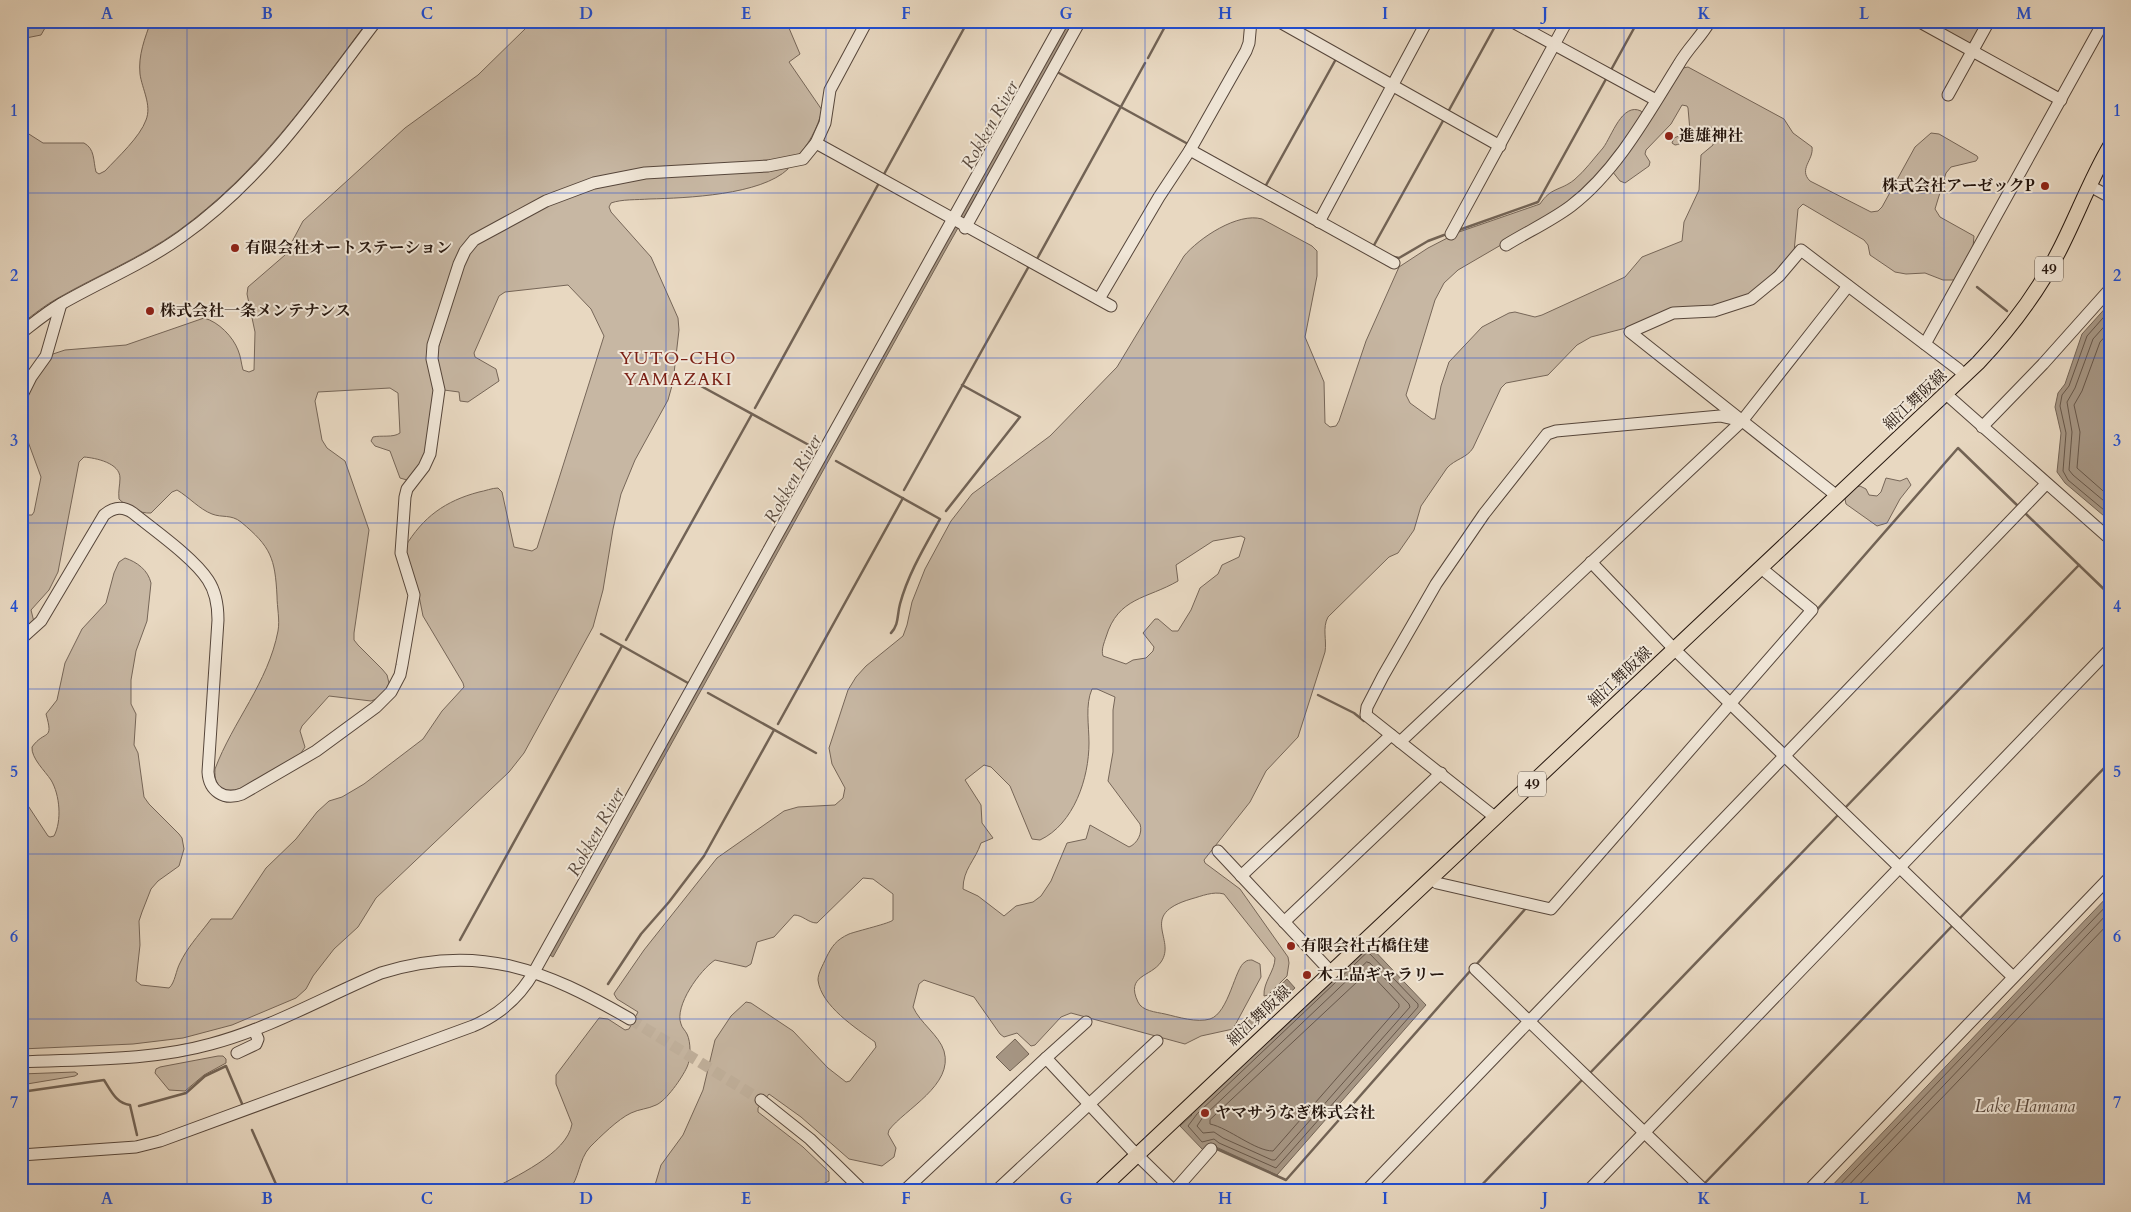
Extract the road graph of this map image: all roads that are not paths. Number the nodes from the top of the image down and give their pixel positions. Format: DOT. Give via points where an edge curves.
graph roads {
  1 [pos="376,21"];
  2 [pos="867,21"];
  3 [pos="1063,21"];
  4 [pos="1080,21"];
  5 [pos="1251,21"];
  6 [pos="1278,21"];
  7 [pos="1427,21"];
  8 [pos="1511,21"];
  9 [pos="1567,21"];
  10 [pos="1710,21"];
  11 [pos="1918,21"];
  12 [pos="1989,21"];
  13 [pos="2104,21"];
  14 [pos="1554,45"];
  15 [pos="1972,51"];
  16 [pos="1392,85"];
  17 [pos="1948,95"];
  18 [pos="1656,100"];
  19 [pos="2061,100"];
  20 [pos="816,143"];
  21 [pos="1500,146"];
  22 [pos="2110,146"];
  23 [pos="1190,150"];
  24 [pos="2090,186"];
  25 [pos="2110,197"];
  26 [pos="961,222"];
  27 [pos="1319,222"];
  28 [pos="1451,234"];
  29 [pos="1506,245"];
  30 [pos="1394,264"];
  31 [pos="1848,286"];
  32 [pos="2110,288"];
  33 [pos="1099,299"];
  34 [pos="61,304"];
  35 [pos="1111,306"];
  36 [pos="21,333"];
  37 [pos="1925,344"];
  38 [pos="1965,376"];
  39 [pos="1946,394"];
  40 [pos="21,398"];
  41 [pos="1742,421"];
  42 [pos="1982,427"];
  43 [pos="2046,484"];
  44 [pos="1837,496"];
  45 [pos="2110,539"];
  46 [pos="1591,562"];
  47 [pos="1761,568"];
  48 [pos="21,639"];
  49 [pos="2110,649"];
  50 [pos="1674,650"];
  51 [pos="1730,704"];
  52 [pos="1395,738"];
  53 [pos="1784,756"];
  54 [pos="1441,773"];
  55 [pos="1496,818"];
  56 [pos="1218,851"];
  57 [pos="1900,867"];
  58 [pos="1241,876"];
  59 [pos="2110,877"];
  60 [pos="1432,878"];
  61 [pos="1284,922"];
  62 [pos="1475,969"];
  63 [pos="534,972"];
  64 [pos="1332,972"];
  65 [pos="2013,977"];
  66 [pos="630,1019"];
  67 [pos="1529,1021"];
  68 [pos="1086,1022"];
  69 [pos="254,1030"];
  70 [pos="1157,1041"];
  71 [pos="237,1053"];
  72 [pos="1046,1058"];
  73 [pos="21,1062"];
  74 [pos="761,1100"];
  75 [pos="1089,1104"];
  76 [pos="1644,1132"];
  77 [pos="1211,1148"];
  78 [pos="21,1155"];
  79 [pos="1138,1155"];
  80 [pos="863,1191"];
  81 [pos="904,1191"];
  82 [pos="996,1191"];
  83 [pos="1099,1191"];
  84 [pos="1174,1191"];
  85 [pos="1366,1191"];
  86 [pos="1588,1191"];
  87 [pos="1706,1191"];
  88 [pos="1808,1191"];
  1 -- 34 [label="street" via="286,140 226,202 156,254"];
  2 -- 20 [label="street" via="830,90 825,123"];
  3 -- 26 [label="street"];
  4 -- 26 [label="street"];
  5 -- 23 [label="street" via="1246,51"];
  6 -- 16 [label="street"];
  7 -- 16 [label="street"];
  8 -- 14 [label="street"];
  9 -- 14 [label="street"];
  10 -- 18 [label="street"];
  11 -- 15 [label="street"];
  12 -- 15 [label="street"];
  13 -- 19 [label="street"];
  14 -- 18 [label="street"];
  14 -- 21 [label="street"];
  15 -- 17 [label="street"];
  15 -- 19 [label="street"];
  16 -- 21 [label="street"];
  16 -- 27 [label="street"];
  18 -- 29 [label="street" via="1630,141 1584,195"];
  19 -- 37 [label="street"];
  20 -- 26 [label="street"];
  20 -- 48 [label="street" via="803,159 794,162 645,173 594,183 546,201 474,240 459,264 433,345 432,359 439,390 432,447 405,497 401,553 414,595 400,675 384,700 316,751 235,796 221,795 211,786 208,772 218,620 216,599 202,572 128,510 115,508 104,515 41,621"];
  21 -- 28 [label="street"];
  22 -- 24 [label="main road, 細江舞阪線 / 49"];
  23 -- 27 [label="street"];
  23 -- 33 [label="street" via="1158,197"];
  24 -- 25 [label="street"];
  24 -- 38 [label="main road, 細江舞阪線 / 49" via="2059,250 2032,295 2001,337"];
  26 -- 33 [label="street"];
  26 -- 63 [label="street"];
  27 -- 30 [label="street"];
  31 -- 37 [label="street"];
  31 -- 41 [label="street"];
  31 -- 41 [label="street" via="1801,250 1779,276 1752,299 1714,311 1673,313 1630,332"];
  32 -- 42 [label="street"];
  33 -- 35 [label="street"];
  34 -- 36 [label="street"];
  34 -- 40 [label="street" via="46,356 28,381"];
  37 -- 38 [label="street"];
  38 -- 39 [label="main road, 細江舞阪線 / 49"];
  39 -- 42 [label="street"];
  39 -- 44 [label="main road, 細江舞阪線 / 49"];
  41 -- 44 [label="street"];
  41 -- 46 [label="street"];
  41 -- 52 [label="street" via="1720,416 1547,434 1484,514 1436,584 1365,711 1369,718"];
  42 -- 43 [label="street"];
  43 -- 45 [label="street"];
  43 -- 53 [label="street"];
  44 -- 47 [label="main road, 細江舞阪線 / 49"];
  46 -- 50 [label="street"];
  46 -- 52 [label="street"];
  47 -- 50 [label="main road, 細江舞阪線 / 49"];
  47 -- 51 [label="street" via="1812,610"];
  49 -- 57 [label="street"];
  50 -- 51 [label="street"];
  50 -- 55 [label="main road, 細江舞阪線 / 49"];
  51 -- 53 [label="street"];
  51 -- 60 [label="street" via="1551,909 1437,883"];
  52 -- 54 [label="street"];
  52 -- 58 [label="street"];
  53 -- 57 [label="street"];
  53 -- 67 [label="street"];
  54 -- 55 [label="street"];
  54 -- 61 [label="street"];
  55 -- 60 [label="main road, 細江舞阪線 / 49"];
  56 -- 58 [label="street"];
  57 -- 65 [label="street"];
  57 -- 76 [label="street"];
  58 -- 61 [label="street"];
  59 -- 65 [label="street"];
  60 -- 64 [label="main road, 細江舞阪線 / 49"];
  61 -- 64 [label="street"];
  62 -- 67 [label="street"];
  63 -- 66 [label="street"];
  63 -- 69 [label="street" via="479,960 420,963 380,973"];
  63 -- 78 [label="street" via="519,994 482,1022 178,1135 136,1147"];
  64 -- 79 [label="main road, 細江舞阪線 / 49"];
  65 -- 88 [label="street"];
  67 -- 76 [label="street"];
  67 -- 85 [label="street"];
  68 -- 72 [label="street"];
  69 -- 71 [label="street" via="258,1039 256,1044"];
  69 -- 73 [label="street" via="211,1044 160,1054"];
  70 -- 75 [label="street"];
  72 -- 75 [label="street"];
  72 -- 81 [label="street"];
  74 -- 80 [label="street" via="815,1144"];
  75 -- 79 [label="street"];
  75 -- 82 [label="street"];
  76 -- 86 [label="street"];
  76 -- 87 [label="street"];
  77 -- 84 [label="street"];
  79 -- 83 [label="main road, 細江舞阪線 / 49"];
  79 -- 84 [label="street"];
}
